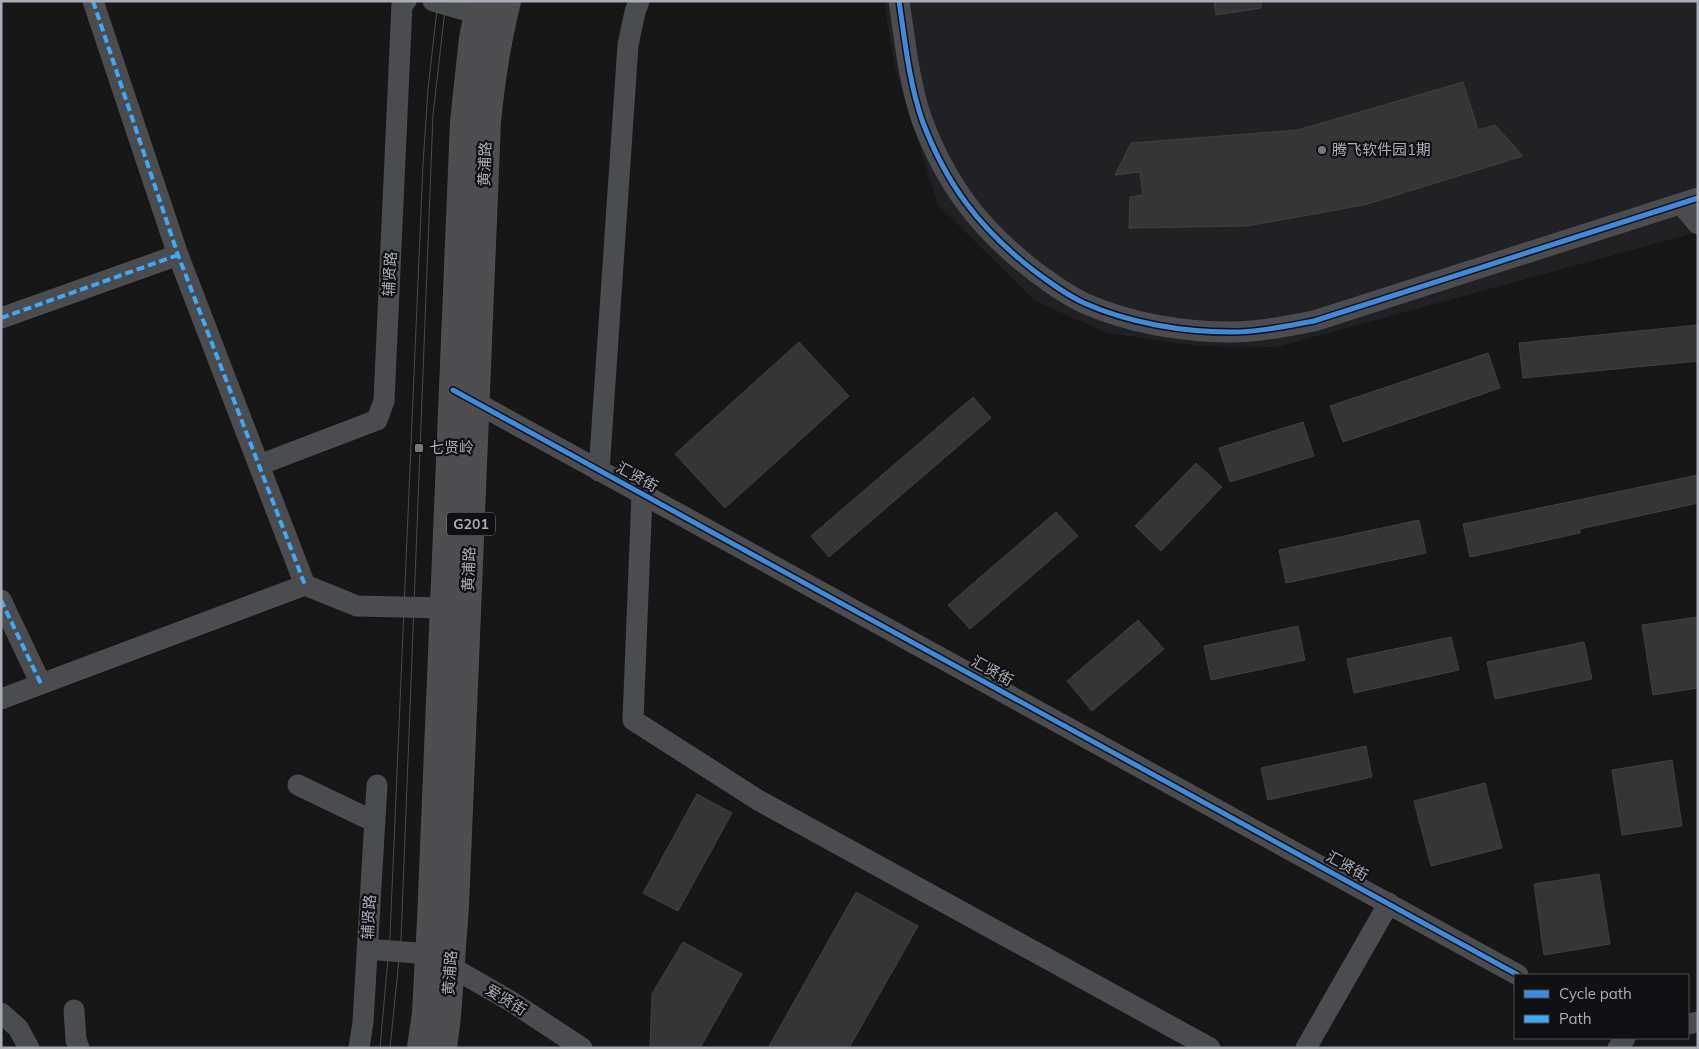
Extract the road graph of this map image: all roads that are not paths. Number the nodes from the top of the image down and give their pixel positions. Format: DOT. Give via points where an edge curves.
graph roads {
  1 [pos="93,1"];
  2 [pos="406,1"];
  3 [pos="433,1"];
  4 [pos="507,1"];
  5 [pos="639,1"];
  6 [pos="899,1"];
  7 [pos="480,8"];
  8 [pos="1690,201"];
  9 [pos="1698,224"];
  10 [pos="178,255"];
  11 [pos="1,318"];
  12 [pos="464,396"];
  13 [pos="259,465"];
  14 [pos="599,471"];
  15 [pos="642,494"];
  16 [pos="305,585"];
  17 [pos="1,600"];
  18 [pos="444,608"];
  19 [pos="41,684"];
  20 [pos="1,699"];
  21 [pos="298,785"];
  22 [pos="377,785"];
  23 [pos="375,822"];
  24 [pos="1389,904"];
  25 [pos="367,949"];
  26 [pos="440,960"];
  27 [pos="1516,974"];
  28 [pos="74,1010"];
  29 [pos="1,1013"];
  30 [pos="29,1048"];
  31 [pos="79,1048"];
  32 [pos="359,1048"];
  33 [pos="421,1048"];
  34 [pos="442,1048"];
  35 [pos="582,1048"];
  36 [pos="1210,1048"];
  37 [pos="1306,1048"];
  1 -- 10 [label="street"];
  2 -- 13 [label="street, 辅贤路" via="402,4 384,401 377,420"];
  3 -- 7 [label="street"];
  4 -- 12 [label="highway, 黄浦路 / G201" via="495,53 487,121"];
  5 -- 14 [label="street" via="628,45"];
  6 -- 8 [label="street" via="922,118 949,178 967,205 1007,250 1055,287 1115,315 1191,330 1232,332 1280,328 1354,309"];
  7 -- 12 [label="highway, 黄浦路 / G201" via="473,38 464,122"];
  8 -- 9 [label="street"];
  10 -- 11 [label="street"];
  10 -- 13 [label="street"];
  12 -- 14 [label="street, 汇贤街"];
  12 -- 18 [label="highway, 黄浦路 / G201"];
  12 -- 26 [label="highway, 黄浦路 / G201" via="455,906"];
  13 -- 16 [label="street"];
  14 -- 15 [label="street, 汇贤街"];
  15 -- 24 [label="street, 汇贤街"];
  15 -- 36 [label="street" via="633,720 758,800"];
  16 -- 18 [label="street" via="357,606"];
  16 -- 19 [label="street"];
  17 -- 19 [label="street"];
  18 -- 26 [label="highway, 黄浦路 / G201"];
  19 -- 20 [label="street"];
  21 -- 23 [label="street"];
  22 -- 23 [label="street, 辅贤路"];
  23 -- 25 [label="street, 辅贤路"];
  24 -- 27 [label="street, 汇贤街"];
  24 -- 37 [label="street"];
  25 -- 26 [label="street"];
  25 -- 32 [label="street, 辅贤路"];
  26 -- 33 [label="highway, 黄浦路 / G201"];
  26 -- 34 [label="highway, 黄浦路 / G201"];
  26 -- 35 [label="street, 爱贤街"];
  28 -- 31 [label="street"];
  29 -- 30 [label="street" via="18,1028"];
}
